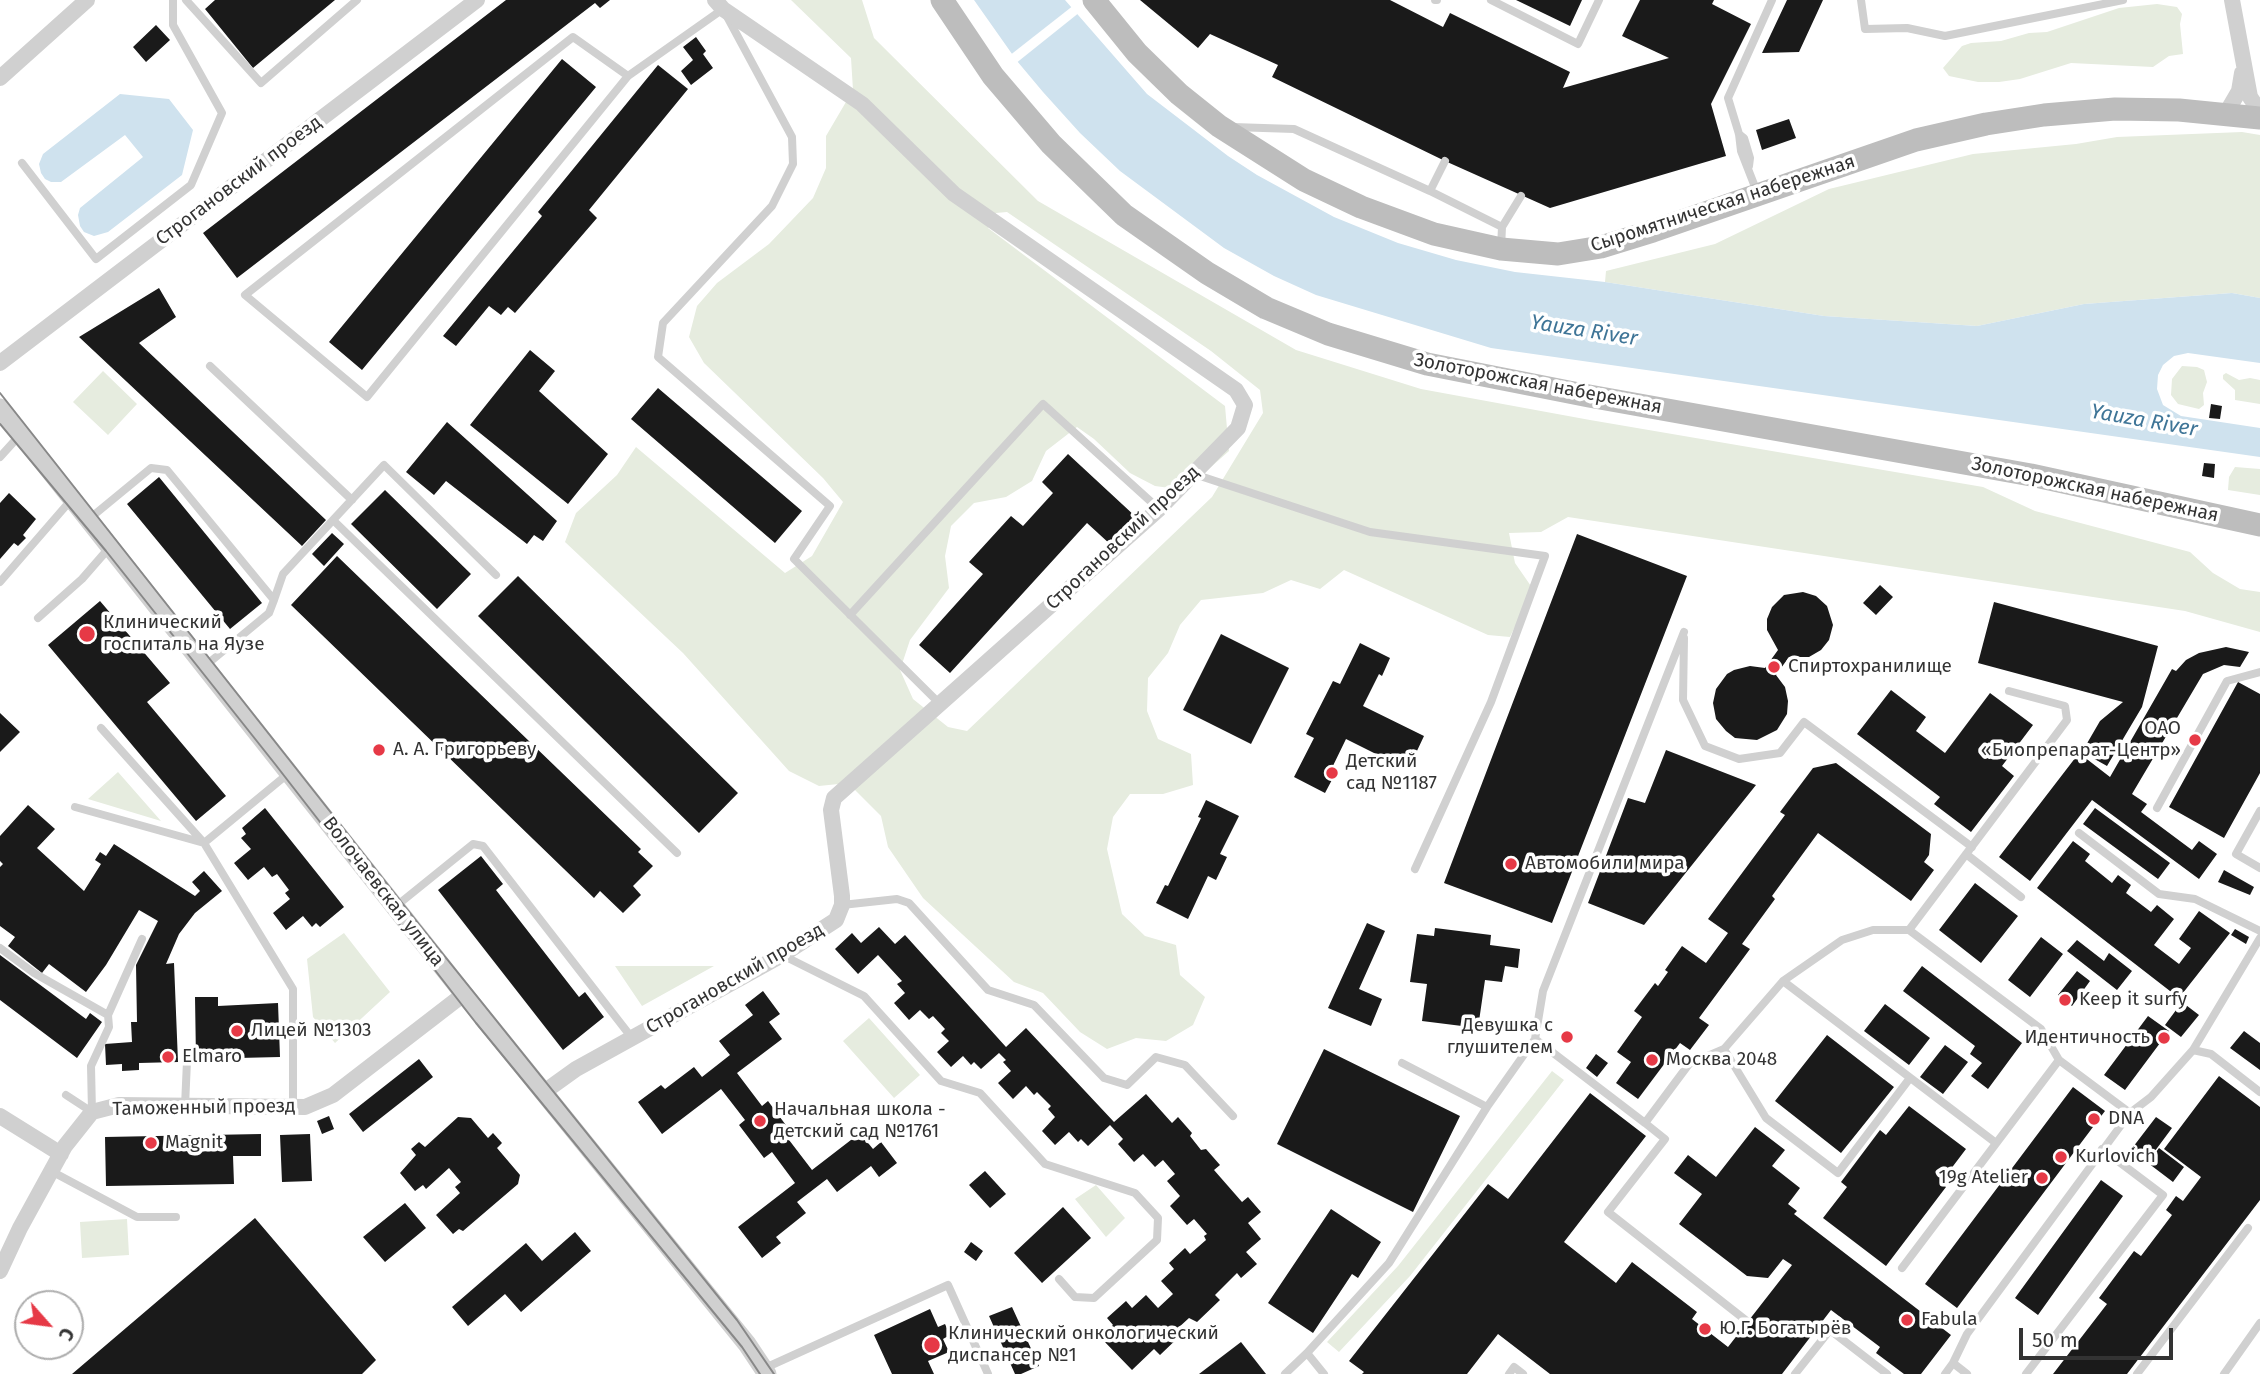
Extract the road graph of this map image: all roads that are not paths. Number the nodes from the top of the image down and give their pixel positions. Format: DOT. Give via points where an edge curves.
graph roads {
  1 [pos="87,0"];
  2 [pos="173,0"];
  3 [pos="357,0"];
  4 [pos="477,0"];
  5 [pos="942,0"];
  6 [pos="1094,0"];
  7 [pos="1491,0"];
  8 [pos="1599,0"];
  9 [pos="1772,0"];
  10 [pos="1861,0"];
  11 [pos="2123,0"];
  12 [pos="2232,0"];
  13 [pos="189,1"];
  14 [pos="719,4"];
  15 [pos="2244,63"];
  16 [pos="628,76"];
  17 [pos="0,78"];
  18 [pos="2260,112"];
  19 [pos="2224,115"];
  20 [pos="2260,118"];
  21 [pos="1219,127"];
  22 [pos="1445,161"];
  23 [pos="23,163"];
  24 [pos="1430,191"];
  25 [pos="1521,195"];
  26 [pos="1758,195"];
  27 [pos="1501,238"];
  28 [pos="0,363"];
  29 [pos="210,366"];
  30 [pos="0,408"];
  31 [pos="21,434"];
  32 [pos="0,457"];
  33 [pos="1194,474"];
  34 [pos="72,498"];
  35 [pos="352,500"];
  36 [pos="1159,509"];
  37 [pos="89,519"];
  38 [pos="333,520"];
  39 [pos="2260,525"];
  40 [pos="111,546"];
  41 [pos="496,575"];
  42 [pos="0,582"];
  43 [pos="274,600"];
  44 [pos="850,615"];
  45 [pos="38,618"];
  46 [pos="205,666"];
  47 [pos="2260,673"];
  48 [pos="2009,691"];
  49 [pos="940,704"];
  50 [pos="101,729"];
  51 [pos="289,773"];
  52 [pos="75,807"];
  53 [pos="2157,808"];
  54 [pos="2260,811"];
  55 [pos="2079,833"];
  56 [pos="204,843"];
  57 [pos="1969,850"];
  58 [pos="677,853"];
  59 [pos="1415,869"];
  60 [pos="2260,869"];
  61 [pos="2021,897"];
  62 [pos="842,905"];
  63 [pos="395,907"];
  64 [pos="1909,930"];
  65 [pos="2260,931"];
  66 [pos="142,939"];
  67 [pos="2260,939"];
  68 [pos="0,948"];
  69 [pos="782,955"];
  70 [pos="1783,981"];
  71 [pos="464,994"];
  72 [pos="108,1015"];
  73 [pos="632,1038"];
  74 [pos="1535,1039"];
  75 [pos="1724,1049"];
  76 [pos="2193,1050"];
  77 [pos="2059,1060"];
  78 [pos="187,1061"];
  79 [pos="1402,1063"];
  80 [pos="1910,1078"];
  81 [pos="2260,1092"];
  82 [pos="544,1093"];
  83 [pos="66,1095"];
  84 [pos="185,1106"];
  85 [pos="293,1107"];
  86 [pos="1488,1107"];
  87 [pos="92,1112"];
  88 [pos="2130,1113"];
  89 [pos="0,1116"];
  90 [pos="1233,1116"];
  91 [pos="1645,1123"];
  92 [pos="1997,1143"];
  93 [pos="2102,1149"];
  94 [pos="61,1154"];
  95 [pos="51,1171"];
  96 [pos="176,1217"];
  97 [pos="2248,1228"];
  98 [pos="1902,1269"];
  99 [pos="0,1271"];
  100 [pos="1059,1279"];
  101 [pos="1748,1322"];
  102 [pos="2260,1323"];
  103 [pos="1307,1353"];
  104 [pos="1794,1358"];
  105 [pos="1953,1363"];
  106 [pos="1803,1365"];
  107 [pos="765,1371"];
  108 [pos="988,1374"];
  109 [pos="1285,1374"];
  110 [pos="1324,1374"];
  111 [pos="1508,1374"];
  112 [pos="1522,1374"];
  113 [pos="1795,1374"];
  114 [pos="1886,1374"];
  115 [pos="1945,1374"];
  116 [pos="1967,1374"];
  117 [pos="2026,1374"];
  118 [pos="2137,1374"];
  119 [pos="2224,1374"];
  1 -- 17 [label="street"];
  2 -- 23 [label="lane" via="173,25 222,113 191,185 96,259"];
  3 -- 13 [label="lane" via="261,83"];
  4 -- 28 [label="street, Строгановский проезд"];
  5 -- 39 [label="main road, Золоторожская набережная" via="1001,86 1051,144 1124,215 1254,301 1328,334 1427,364 2031,475"];
  6 -- 21 [label="main road, Сыромятническая набережная" via="1137,53"];
  7 -- 8 [label="lane" via="1578,44"];
  9 -- 26 [label="lane" via="1728,98"];
  10 -- 11 [label="lane" via="1865,29 1907,28 1945,37"];
  12 -- 15 [label="street"];
  14 -- 16 [label="lane"];
  14 -- 33 [label="street, Строгановский проезд" via="862,104 954,194 1236,390 1245,405 1238,428"];
  14 -- 44 [label="lane" via="792,137 793,164 772,206 663,323 658,357 830,506 794,559"];
  15 -- 18 [label="street" via="2250,97"];
  15 -- 19 [label="street" via="2239,90"];
  16 -- 16 [label="lane" via="367,397 246,295 573,37"];
  19 -- 20 [label="main road, Сыромятническая набережная"];
  19 -- 26 [label="main road, Сыромятническая набережная" via="2115,109 1986,124 1916,140"];
  21 -- 24 [label="lane" via="1294,129"];
  21 -- 27 [label="main road, Сыромятническая набережная" via="1304,180 1361,207 1434,234"];
  22 -- 24 [label="lane"];
  24 -- 27 [label="lane"];
  25 -- 27 [label="lane"];
  26 -- 27 [label="main road, Сыромятническая набережная" via="1601,247 1558,254"];
  29 -- 35 [label="lane"];
  30 -- 31 [label="street, Волочаевская улица"];
  31 -- 32 [label="lane"];
  31 -- 34 [label="street, Волочаевская улица"];
  33 -- 36 [label="street, Строгановский проезд"];
  33 -- 59 [label="lane" via="1370,532 1545,556 1491,702"];
  34 -- 37 [label="street, Волочаевская улица"];
  34 -- 42 [label="lane"];
  35 -- 38 [label="lane"];
  35 -- 41 [label="lane" via="384,465"];
  36 -- 44 [label="lane" via="1044,404"];
  36 -- 49 [label="street, Строгановский проезд"];
  37 -- 40 [label="street, Волочаевская улица"];
  37 -- 43 [label="lane" via="151,468 167,470"];
  38 -- 43 [label="lane" via="283,574"];
  38 -- 58 [label="lane"];
  40 -- 45 [label="lane"];
  40 -- 46 [label="street, Волочаевская улица"];
  43 -- 46 [label="lane" via="269,613"];
  44 -- 49 [label="lane"];
  46 -- 51 [label="street, Волочаевская улица"];
  47 -- 53 [label="lane" via="2227,681"];
  48 -- 57 [label="lane" via="2065,706 2067,720"];
  49 -- 62 [label="street, Строгановский проезд" via="834,798 831,810"];
  50 -- 56 [label="lane"];
  51 -- 56 [label="lane"];
  51 -- 63 [label="street, Волочаевская улица"];
  52 -- 56 [label="lane"];
  54 -- 60 [label="lane" via="2236,854"];
  55 -- 65 [label="lane" via="2159,894 2195,899"];
  56 -- 85 [label="lane" via="293,989"];
  57 -- 61 [label="lane"];
  57 -- 64 [label="lane"];
  57 -- 74 [label="lane" via="1804,722 1780,753 1739,759 1705,746 1682,700 1684,632 1543,991"];
  62 -- 69 [label="street, Строгановский проезд" via="836,920"];
  62 -- 90 [label="lane" via="897,899 909,903 988,990 1034,1005 1104,1078 1127,1085 1156,1057 1185,1065"];
  63 -- 71 [label="street, Волочаевская улица"];
  63 -- 73 [label="lane" via="473,845 483,846"];
  64 -- 70 [label="lane" via="1873,930 1842,940"];
  64 -- 77 [label="lane" via="2041,1030"];
  66 -- 72 [label="lane"];
  67 -- 76 [label="lane"];
  68 -- 72 [label="lane"];
  69 -- 73 [label="street, Строгановский проезд"];
  69 -- 100 [label="lane" via="864,996 941,1081 980,1093 1045,1164 1135,1193 1158,1218 1157,1240 1094,1298 1075,1297"];
  70 -- 75 [label="lane"];
  70 -- 80 [label="lane"];
  71 -- 82 [label="street, Волочаевская улица"];
  71 -- 85 [label="street, Таможенный проезд" via="332,1095 305,1107"];
  72 -- 87 [label="lane" via="109,1027 91,1066"];
  73 -- 82 [label="street, Строгановский проезд" via="574,1070"];
  74 -- 86 [label="lane"];
  74 -- 91 [label="lane"];
  75 -- 80 [label="lane" via="1766,1118 1838,1173"];
  75 -- 91 [label="lane" via="1689,1064"];
  76 -- 81 [label="lane" via="2211,1055"];
  76 -- 88 [label="lane" via="2151,1097"];
  77 -- 88 [label="lane"];
  77 -- 92 [label="lane"];
  78 -- 84 [label="lane"];
  79 -- 86 [label="lane"];
  80 -- 92 [label="lane"];
  82 -- 107 [label="street, Волочаевская улица"];
  83 -- 87 [label="lane"];
  84 -- 85 [label="street, Таможенный проезд"];
  84 -- 87 [label="street, Таможенный проезд" via="119,1105"];
  86 -- 103 [label="lane" via="1389,1263"];
  87 -- 94 [label="street, Таможенный проезд"];
  88 -- 93 [label="lane"];
  89 -- 94 [label="street"];
  91 -- 101 [label="lane" via="1665,1139 1608,1212"];
  92 -- 98 [label="lane"];
  93 -- 105 [label="lane" via="1966,1334"];
  93 -- 117 [label="lane" via="2163,1195"];
  94 -- 95 [label="street, Таможенный проезд"];
  95 -- 96 [label="lane" via="137,1217"];
  95 -- 99 [label="street, Таможенный проезд"];
  97 -- 118 [label="lane"];
  102 -- 119 [label="lane"];
  103 -- 109 [label="lane"];
  103 -- 110 [label="lane"];
  104 -- 106 [label="lane"];
  105 -- 115 [label="lane"];
  105 -- 116 [label="lane"];
  106 -- 113 [label="lane"];
  106 -- 114 [label="lane" via="1830,1330"];
  107 -- 108 [label="lane" via="948,1285"];
  111 -- 112 [label="lane" via="1514,1367"];
}
